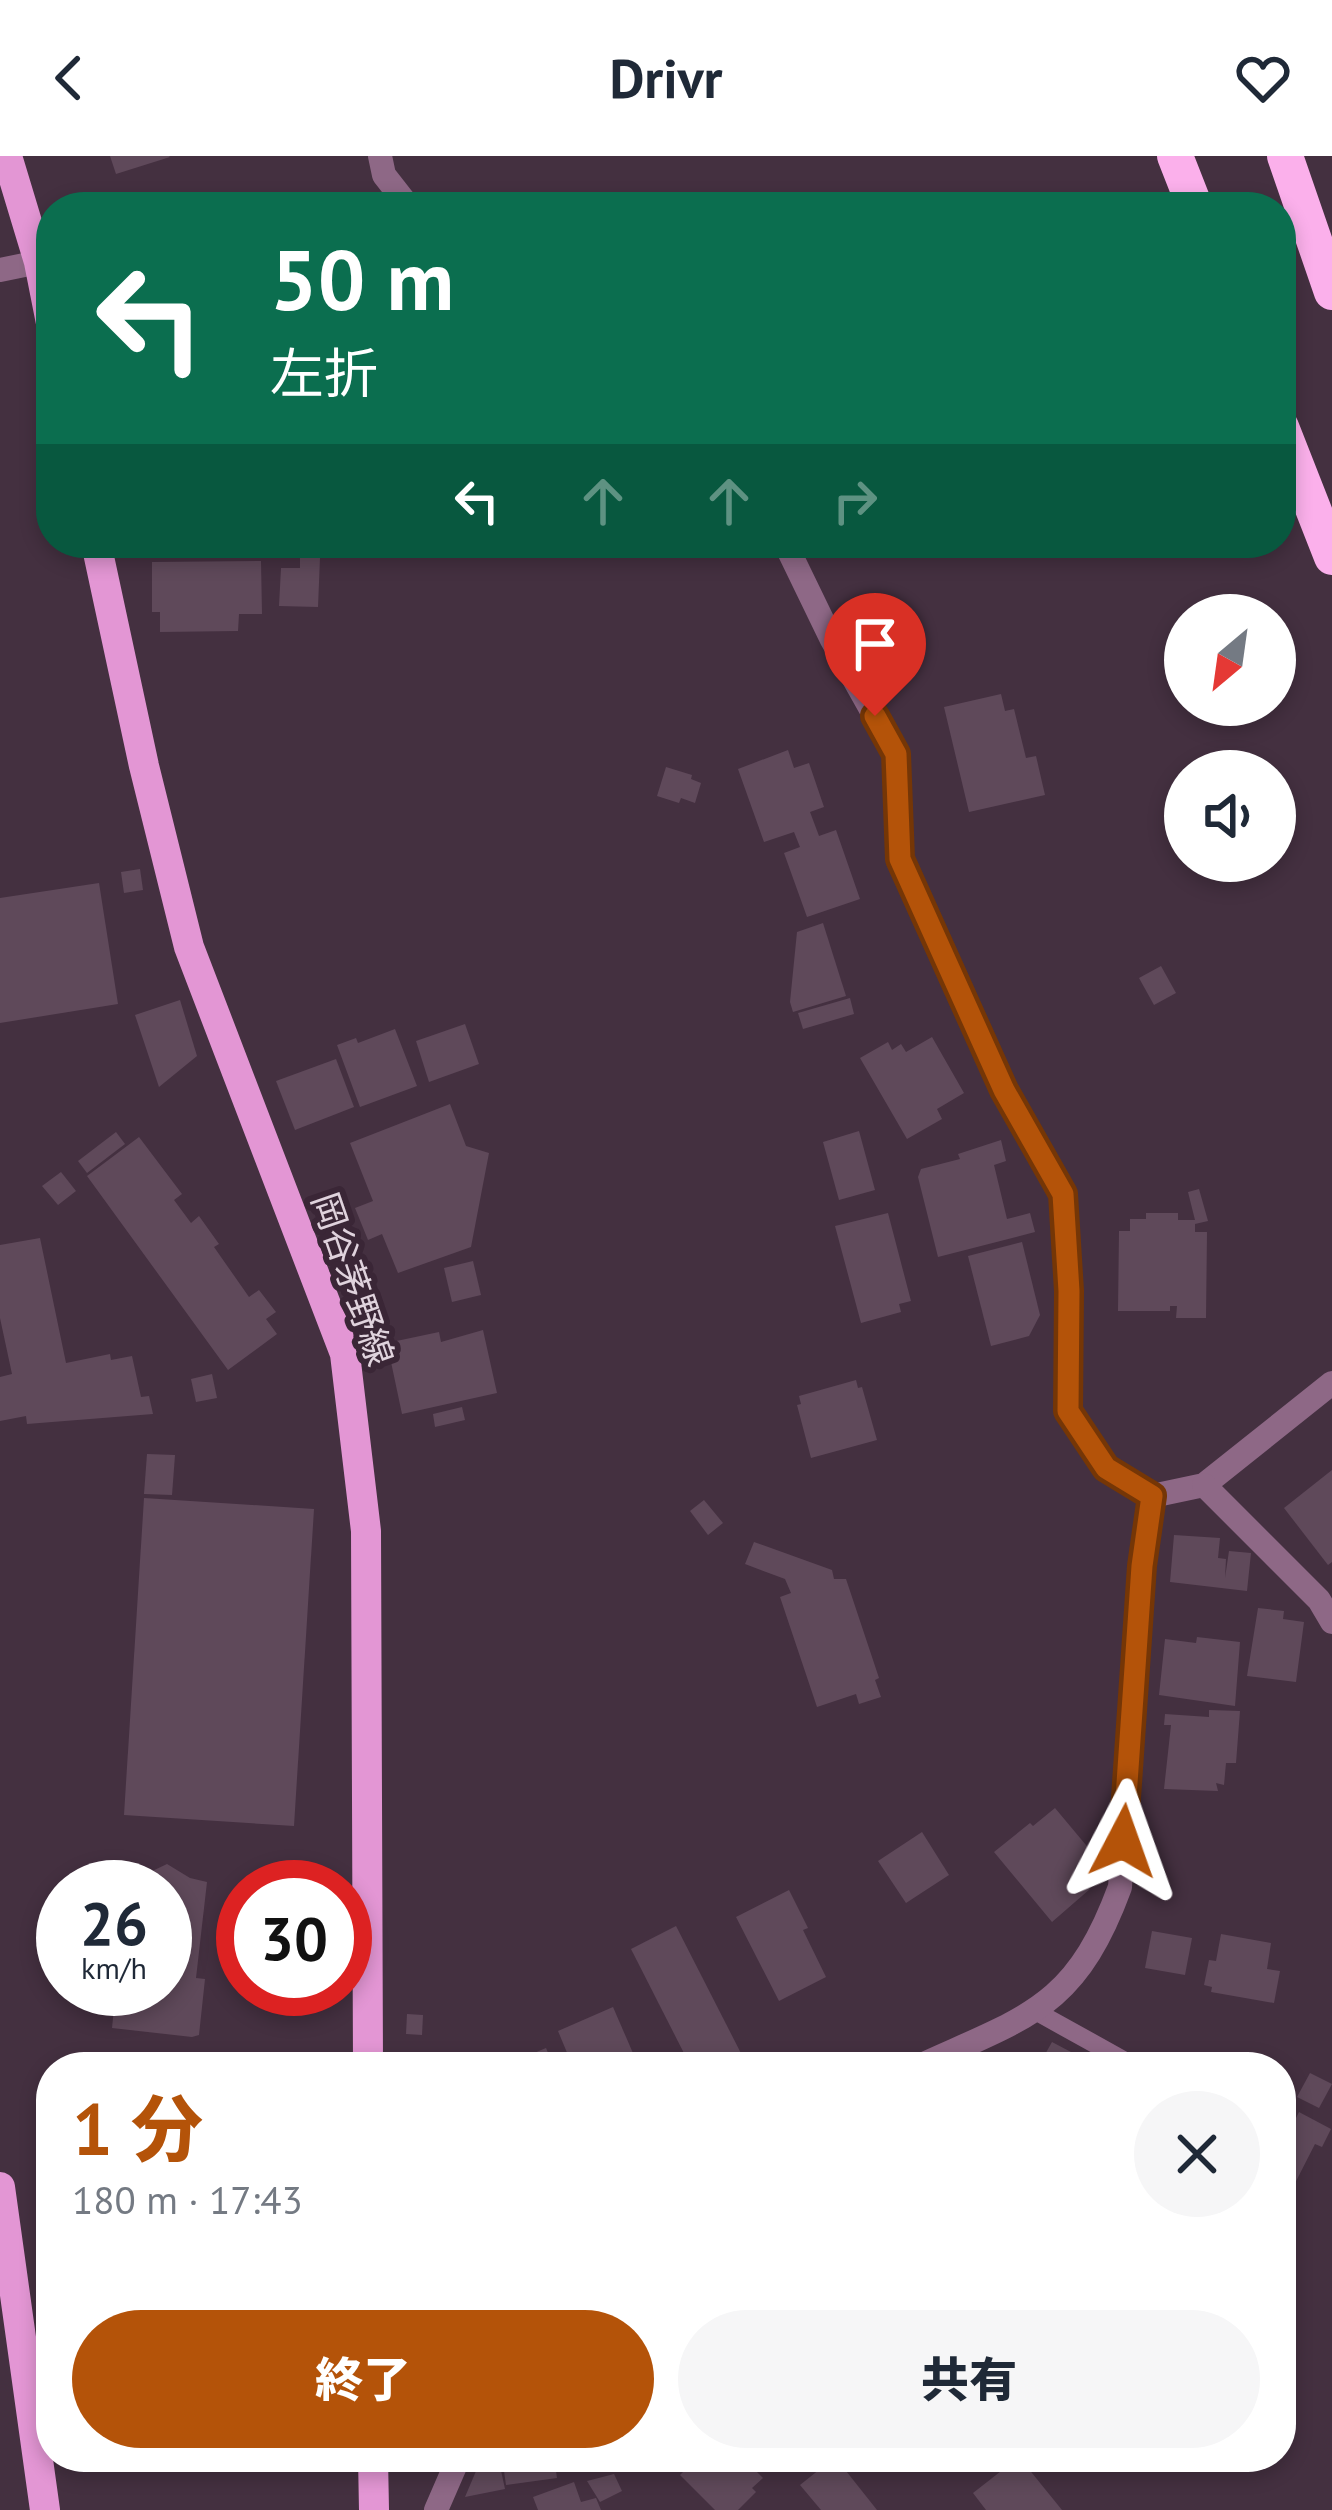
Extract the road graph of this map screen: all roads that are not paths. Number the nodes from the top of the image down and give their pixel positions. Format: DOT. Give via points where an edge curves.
graph roads {
  1 [pos="7,156"];
  2 [pos="380,156"];
  3 [pos="1175,156"];
  4 [pos="1285,156"];
  5 [pos="398,192"];
  6 [pos="1189,192"];
  7 [pos="36,252"];
  8 [pos="36,263"];
  9 [pos="0,270"];
  10 [pos="1332,292"];
  11 [pos="1296,465"];
  12 [pos="1332,557"];
  13 [pos="99,558"];
  14 [pos="791,558"];
  15 [pos="1332,1383"];
  16 [pos="1204,1485"];
  17 [pos="1152,1496"];
  18 [pos="1332,1622"];
  19 [pos="1037,2012"];
  20 [pos="368,2052"];
  21 [pos="950,2052"];
  22 [pos="1109,2052"];
  23 [pos="0,2187"];
  24 [pos="36,2445"];
  25 [pos="40,2472"];
  26 [pos="373,2472"];
  27 [pos="452,2472"];
  28 [pos="45,2510"];
  29 [pos="374,2510"];
  30 [pos="436,2510"];
  1 -- 7 [label="main road"];
  2 -- 5 [label="street"];
  3 -- 6 [label="highway"];
  4 -- 10 [label="highway"];
  8 -- 9 [label="street"];
  11 -- 12 [label="highway"];
  13 -- 20 [label="main road, 岡谷茅野線" via="189,947 345,1354 366,1531"];
  14 -- 17 [label="street" via="896,754 900,859 1004,1090 1063,1194 1068,1411 1106,1468"];
  15 -- 16 [label="street"];
  16 -- 17 [label="street"];
  16 -- 18 [label="street"];
  17 -- 19 [label="street" via="1120,1886 1102,1936"];
  19 -- 21 [label="street"];
  19 -- 22 [label="lane"];
  23 -- 24 [label="main road"];
  25 -- 28 [label="main road"];
  26 -- 29 [label="main road"];
  27 -- 30 [label="street"];
}
